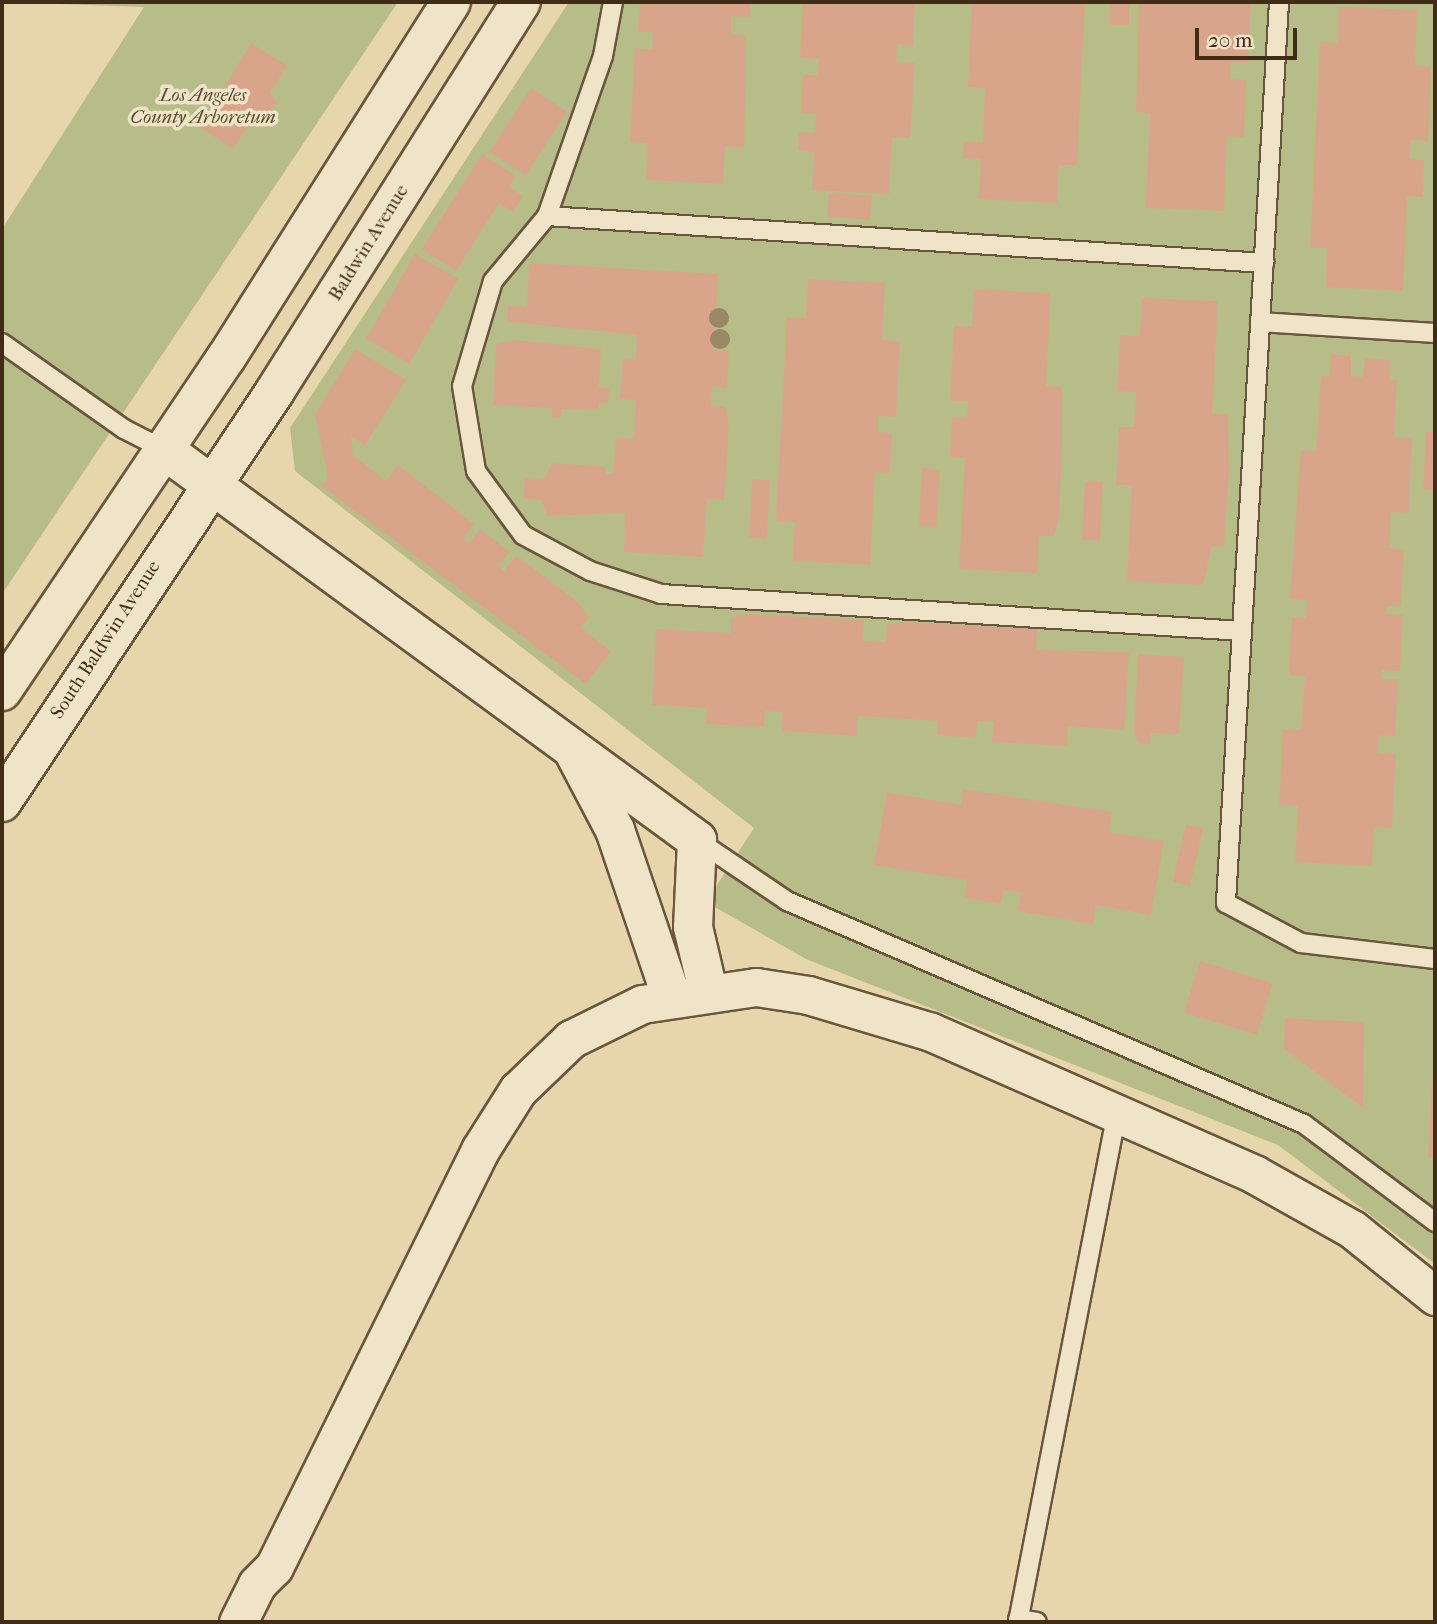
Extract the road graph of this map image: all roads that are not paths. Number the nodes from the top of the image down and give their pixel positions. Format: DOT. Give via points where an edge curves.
graph roads {
  1 [pos="451,2"];
  2 [pos="521,2"];
  3 [pos="613,2"];
  4 [pos="1279,2"];
  5 [pos="547,216"];
  6 [pos="1264,263"];
  7 [pos="1260,322"];
  8 [pos="1435,333"];
  9 [pos="2,342"];
  10 [pos="163,449"];
  11 [pos="211,479"];
  12 [pos="1242,631"];
  13 [pos="2,691"];
  14 [pos="571,746"];
  15 [pos="2,802"];
  16 [pos="697,840"];
  17 [pos="1435,959"];
  18 [pos="690,994"];
  19 [pos="1117,1112"];
  20 [pos="1435,1222"];
  21 [pos="1435,1296"];
  22 [pos="1018,1621"];
  23 [pos="238,1622"];
  24 [pos="1037,1622"];
  1 -- 10 [label="main road"];
  2 -- 11 [label="main road, Baldwin Avenue" via="275,391"];
  3 -- 5 [label="lane" via="603,56"];
  4 -- 6 [label="lane"];
  5 -- 6 [label="lane"];
  5 -- 12 [label="lane" via="493,281 462,386 476,471 523,535 590,571 661,594"];
  6 -- 7 [label="lane"];
  7 -- 8 [label="lane"];
  7 -- 12 [label="lane"];
  9 -- 10 [label="lane" via="124,429"];
  10 -- 11 [label="main road"];
  10 -- 13 [label="main road"];
  11 -- 14 [label="main road"];
  11 -- 15 [label="main road, South Baldwin Avenue"];
  12 -- 17 [label="lane" via="1226,903 1301,943"];
  14 -- 16 [label="main road"];
  14 -- 18 [label="main road"];
  16 -- 18 [label="main road"];
  16 -- 20 [label="lane" via="787,901 1304,1124"];
  18 -- 19 [label="street" via="756,987 859,1009"];
  18 -- 23 [label="street" via="642,1004 571,1039 518,1090 475,1159 274,1567 257,1584"];
  19 -- 21 [label="street" via="1332,1217"];
  19 -- 22 [label="lane"];
  22 -- 24 [label="lane"];
}
